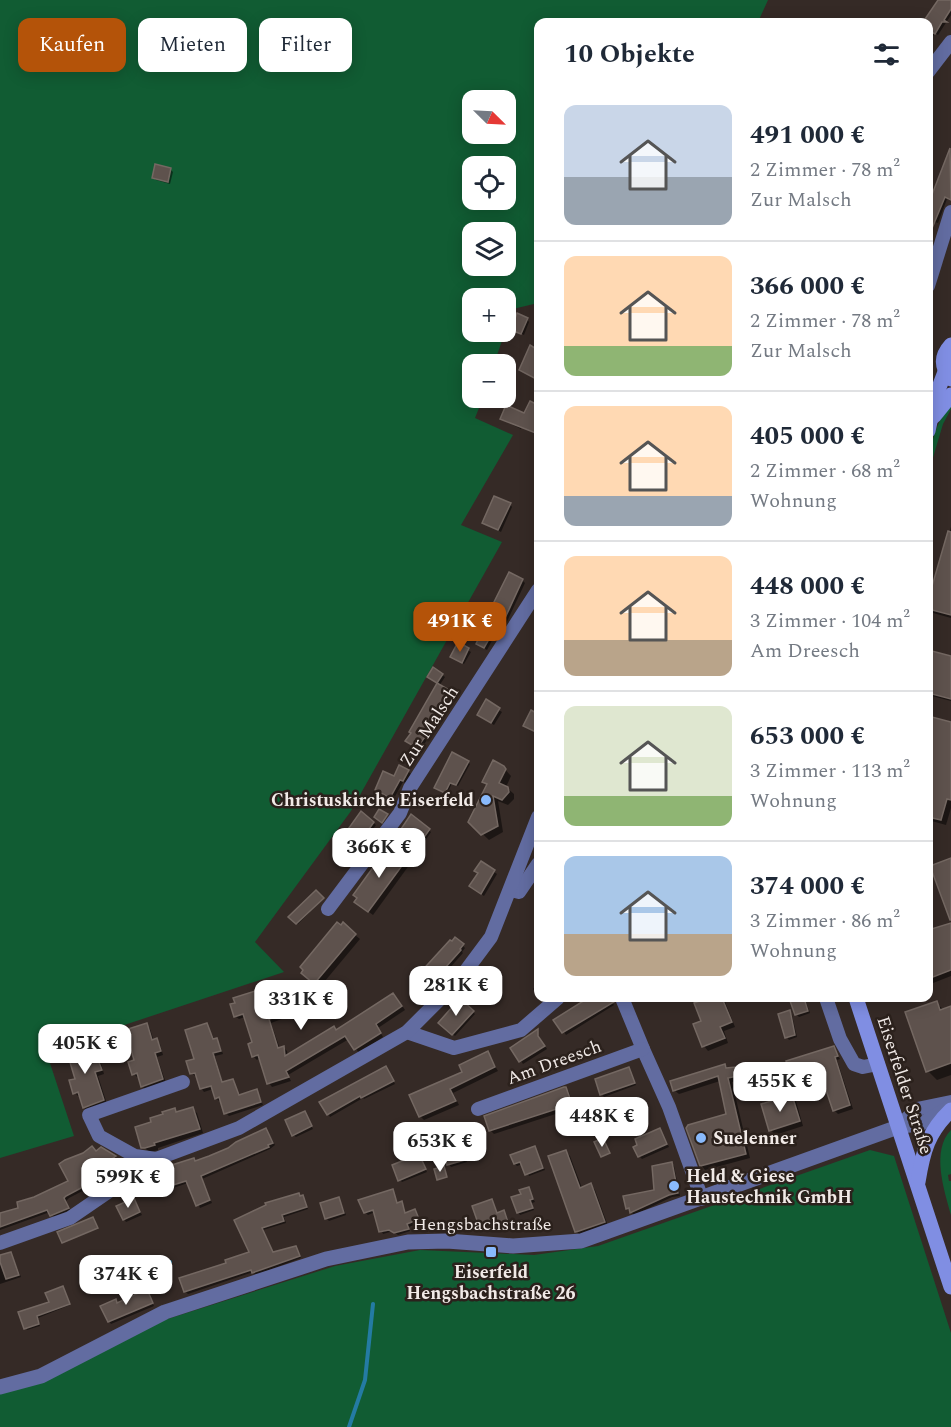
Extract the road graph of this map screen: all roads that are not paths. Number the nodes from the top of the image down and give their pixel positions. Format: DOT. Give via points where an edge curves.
graph roads {
  1 [pos="951,42"];
  2 [pos="933,64"];
  3 [pos="951,212"];
  4 [pos="933,270"];
  5 [pos="951,345"];
  6 [pos="948,376"];
  7 [pos="951,395"];
  8 [pos="933,409"];
  9 [pos="933,421"];
  10 [pos="534,596"];
  11 [pos="534,828"];
  12 [pos="534,870"];
  13 [pos="511,890"];
  14 [pos="328,909"];
  15 [pos="553,1002"];
  16 [pos="624,1002"];
  17 [pos="827,1002"];
  18 [pos="857,1002"];
  19 [pos="407,1032"];
  20 [pos="643,1050"];
  21 [pos="878,1064"];
  22 [pos="183,1082"];
  23 [pos="951,1106"];
  24 [pos="478,1109"];
  25 [pos="898,1127"];
  26 [pos="156,1159"];
  27 [pos="918,1185"];
  28 [pos="702,1199"];
  29 [pos="0,1243"];
  30 [pos="951,1287"];
  31 [pos="0,1387"];
  1 -- 2 [label="street"];
  3 -- 4 [label="street"];
  5 -- 6 [label="main road" via="943,358"];
  6 -- 8 [label="main road"];
  7 -- 9 [label="main road"];
  10 -- 14 [label="street, Zur Malsch" via="410,789 400,813"];
  11 -- 13 [label="street"];
  12 -- 13 [label="street" via="519,892"];
  13 -- 19 [label="street" via="491,937 459,980"];
  15 -- 19 [label="street" via="521,1030 454,1048"];
  16 -- 20 [label="street"];
  17 -- 21 [label="street" via="854,1064"];
  18 -- 21 [label="main road, Eiserfelder Straße"];
  19 -- 26 [label="street" via="239,1128"];
  20 -- 24 [label="street, Am Dreesch"];
  20 -- 28 [label="street" via="669,1107"];
  21 -- 25 [label="main road, Eiserfelder Straße"];
  22 -- 26 [label="street" via="89,1115 99,1136 135,1156"];
  23 -- 25 [label="street" via="921,1124"];
  23 -- 27 [label="main road" via="929,1136"];
  25 -- 27 [label="main road, Eiserfelder Straße"];
  25 -- 28 [label="street, Hengsbachstraße"];
  26 -- 29 [label="street" via="70,1218"];
  27 -- 30 [label="main road, Eiserfelder Straße"];
  28 -- 31 [label="street, Hengsbachstraße" via="582,1241 513,1246 408,1242 327,1259 165,1312 41,1376"];
}
